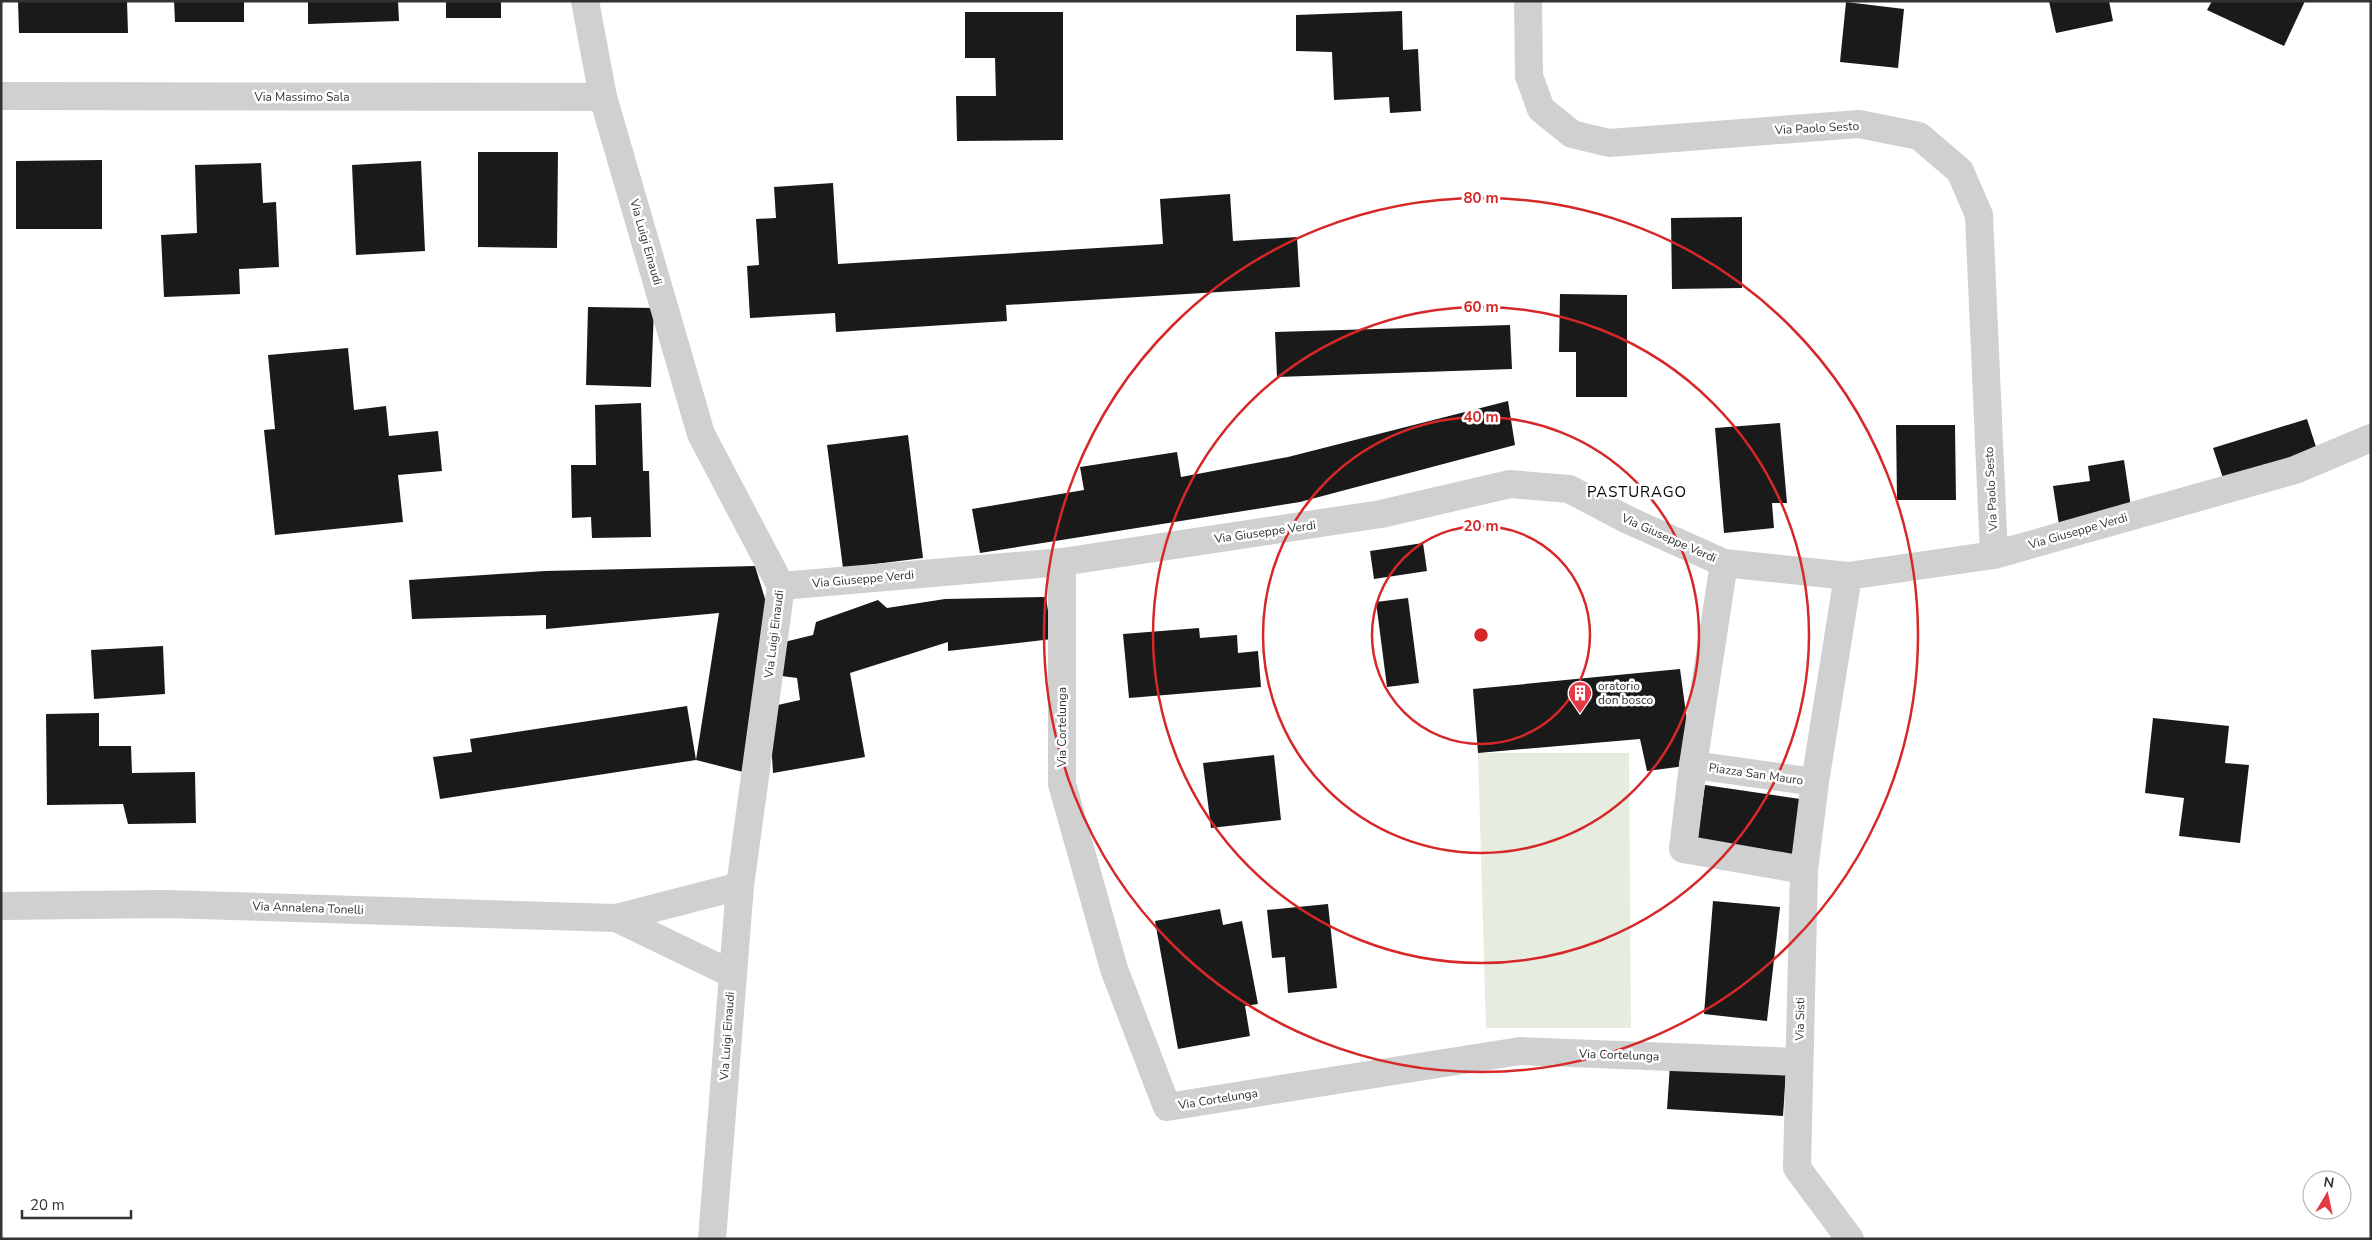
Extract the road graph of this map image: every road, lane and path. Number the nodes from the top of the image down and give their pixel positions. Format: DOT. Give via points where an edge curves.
graph roads {
  1 [pos="586,1"];
  2 [pos="1528,1"];
  3 [pos="1,96"];
  4 [pos="603,97"];
  5 [pos="2371,438"];
  6 [pos="1994,555"];
  7 [pos="1062,562"];
  8 [pos="1724,563"];
  9 [pos="1848,576"];
  10 [pos="781,586"];
  11 [pos="1693,766"];
  12 [pos="1815,782"];
  13 [pos="1804,870"];
  14 [pos="740,886"];
  15 [pos="1,906"];
  16 [pos="616,918"];
  17 [pos="732,974"];
  18 [pos="1799,1062"];
  19 [pos="712,1239"];
  20 [pos="1850,1239"];
  1 -- 4 [label="street, Via Luigi Einaudi"];
  2 -- 6 [label="street, Via Paolo Sesto" via="1529,76 1542,109 1572,134 1609,143 1859,124 1919,136 1960,171 1979,215"];
  3 -- 4 [label="street, Via Massimo Sala"];
  4 -- 10 [label="street, Via Luigi Einaudi" via="701,434"];
  5 -- 6 [label="street, Via Giuseppe Verdi" via="2296,470"];
  6 -- 9 [label="street, Via Giuseppe Verdi"];
  7 -- 8 [label="street, Via Giuseppe Verdi" via="1380,514 1510,484 1569,489 1628,520"];
  7 -- 10 [label="street, Via Giuseppe Verdi"];
  7 -- 18 [label="street, Via Cortelunga" via="1062,784 1114,969 1166,1108 1520,1051"];
  8 -- 9 [label="street, Via Giuseppe Verdi"];
  8 -- 11 [label="street, Piazza San Mauro"];
  9 -- 12 [label="street, Piazza San Mauro"];
  10 -- 14 [label="street, Via Luigi Einaudi"];
  11 -- 12 [label="street, Piazza San Mauro"];
  11 -- 13 [label="street" via="1683,849"];
  12 -- 13 [label="street, Via Sisti"];
  13 -- 18 [label="street, Via Sisti"];
  14 -- 16 [label="street, Via Annalena Tonelli"];
  14 -- 17 [label="street, Via Luigi Einaudi"];
  15 -- 16 [label="street, Via Annalena Tonelli" via="166,904"];
  16 -- 17 [label="street, Via Annalena Tonelli"];
  17 -- 19 [label="street, Via Luigi Einaudi"];
  18 -- 20 [label="street, Via Sisti" via="1797,1168"];
}
